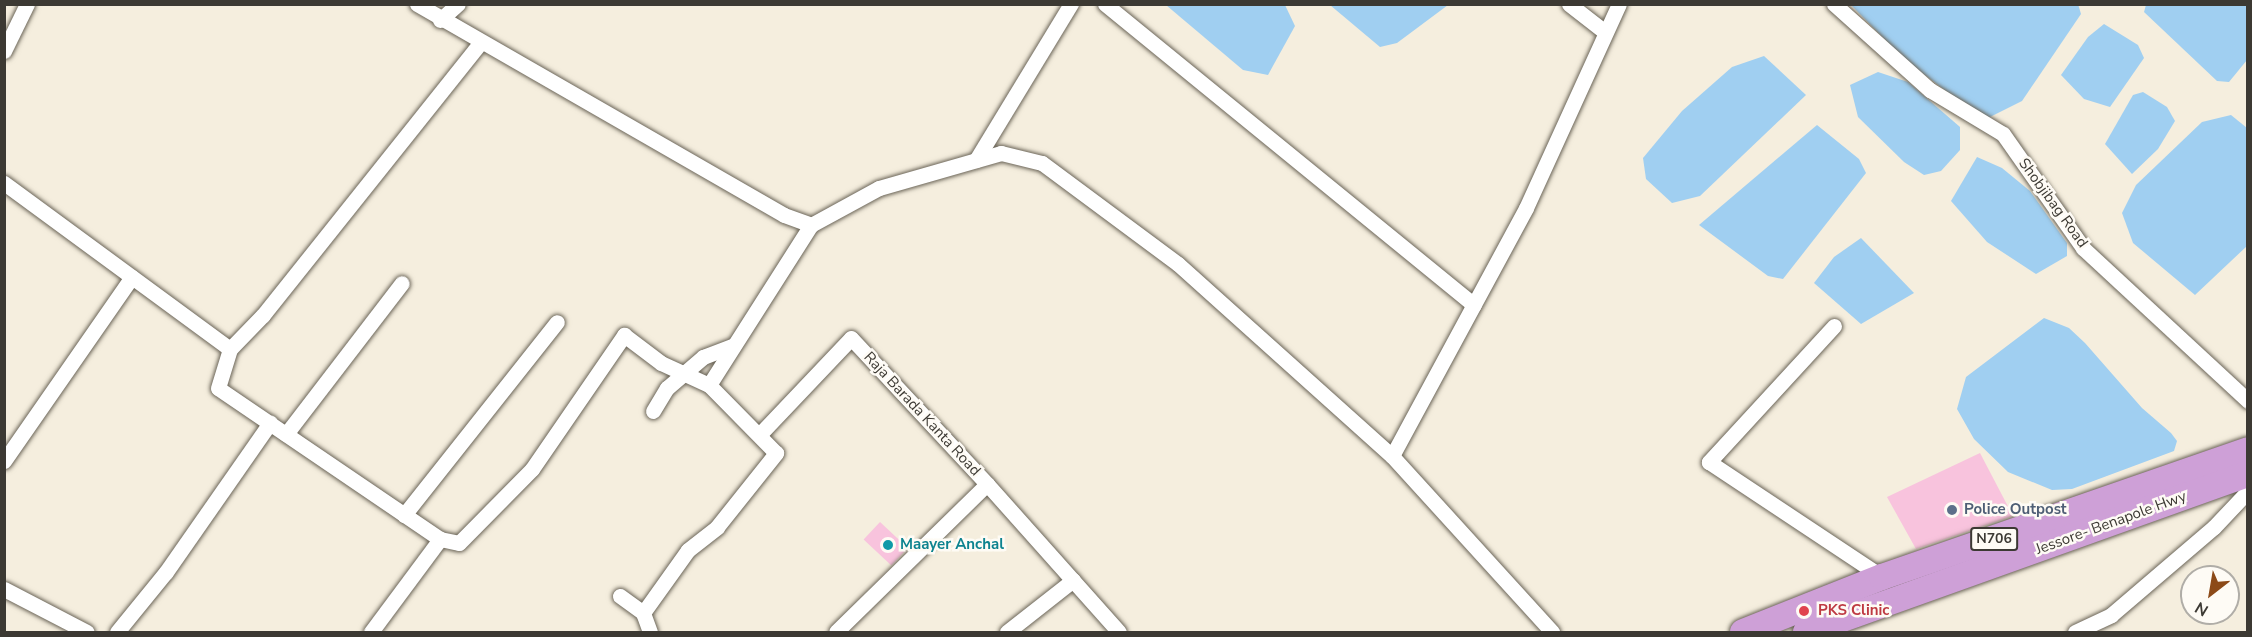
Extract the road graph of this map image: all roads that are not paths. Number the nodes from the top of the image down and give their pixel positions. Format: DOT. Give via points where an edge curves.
graph roads {
  1 [pos="27,4"];
  2 [pos="417,4"];
  3 [pos="458,4"];
  4 [pos="1071,4"];
  5 [pos="1105,4"];
  6 [pos="1569,4"];
  7 [pos="1619,4"];
  8 [pos="1834,4"];
  9 [pos="440,20"];
  10 [pos="1605,32"];
  11 [pos="481,42"];
  12 [pos="4,51"];
  13 [pos="976,160"];
  14 [pos="4,183"];
  15 [pos="811,225"];
  16 [pos="132,277"];
  17 [pos="402,283"];
  18 [pos="1474,305"];
  19 [pos="557,322"];
  20 [pos="1834,326"];
  21 [pos="734,345"];
  22 [pos="230,348"];
  23 [pos="709,385"];
  24 [pos="2247,401"];
  25 [pos="653,411"];
  26 [pos="270,423"];
  27 [pos="286,434"];
  28 [pos="760,434"];
  29 [pos="2247,450"];
  30 [pos="1392,456"];
  31 [pos="4,461"];
  32 [pos="2247,474"];
  33 [pos="987,484"];
  34 [pos="2247,491"];
  35 [pos="404,515"];
  36 [pos="440,539"];
  37 [pos="1882,577"];
  38 [pos="1072,580"];
  39 [pos="620,596"];
  40 [pos="7,597"];
  41 [pos="643,613"];
  42 [pos="87,633"];
  43 [pos="117,633"];
  44 [pos="371,633"];
  45 [pos="650,633"];
  46 [pos="836,633"];
  47 [pos="1007,633"];
  48 [pos="1119,633"];
  49 [pos="1552,633"];
  50 [pos="1743,633"];
  51 [pos="1806,633"];
  52 [pos="2075,633"];
  1 -- 12 [label="street"];
  2 -- 9 [label="street"];
  3 -- 9 [label="street"];
  4 -- 13 [label="street"];
  5 -- 18 [label="street"];
  6 -- 10 [label="street"];
  7 -- 10 [label="street"];
  8 -- 24 [label="street, Shobjibag Road" via="1930,90 2003,134 2083,248"];
  9 -- 11 [label="street"];
  10 -- 18 [label="street" via="1526,208"];
  11 -- 15 [label="street" via="784,215"];
  11 -- 22 [label="street" via="262,315"];
  13 -- 15 [label="street" via="879,188"];
  13 -- 30 [label="street" via="1001,153 1042,163 1178,264"];
  14 -- 16 [label="street"];
  15 -- 21 [label="street"];
  16 -- 22 [label="street"];
  16 -- 31 [label="street"];
  17 -- 27 [label="street"];
  18 -- 30 [label="street"];
  19 -- 35 [label="street"];
  20 -- 37 [label="street" via="1709,462"];
  21 -- 23 [label="street"];
  21 -- 25 [label="street" via="704,357 667,388"];
  22 -- 26 [label="street" via="218,388"];
  23 -- 28 [label="street"];
  23 -- 36 [label="street" via="662,363 624,335 532,469 459,543"];
  26 -- 27 [label="street"];
  26 -- 43 [label="street" via="166,572"];
  27 -- 35 [label="street"];
  28 -- 33 [label="street, Raja Barada Kanta Road" via="851,338"];
  28 -- 41 [label="street" via="776,453 717,527 688,550"];
  29 -- 37 [label="highway, Jessore- Benapole Hwy / N706"];
  30 -- 49 [label="street"];
  32 -- 51 [label="highway, Jessore- Benapole Hwy / N706"];
  33 -- 38 [label="street"];
  33 -- 46 [label="street, Raja Barada Kanta Road"];
  34 -- 52 [label="street" via="2214,527 2111,615"];
  35 -- 36 [label="street"];
  36 -- 44 [label="street"];
  37 -- 50 [label="highway, Jessore- Benapole Hwy / N706"];
  38 -- 47 [label="street"];
  38 -- 48 [label="street"];
  39 -- 41 [label="street"];
  40 -- 42 [label="street"];
  41 -- 45 [label="street"];
}
